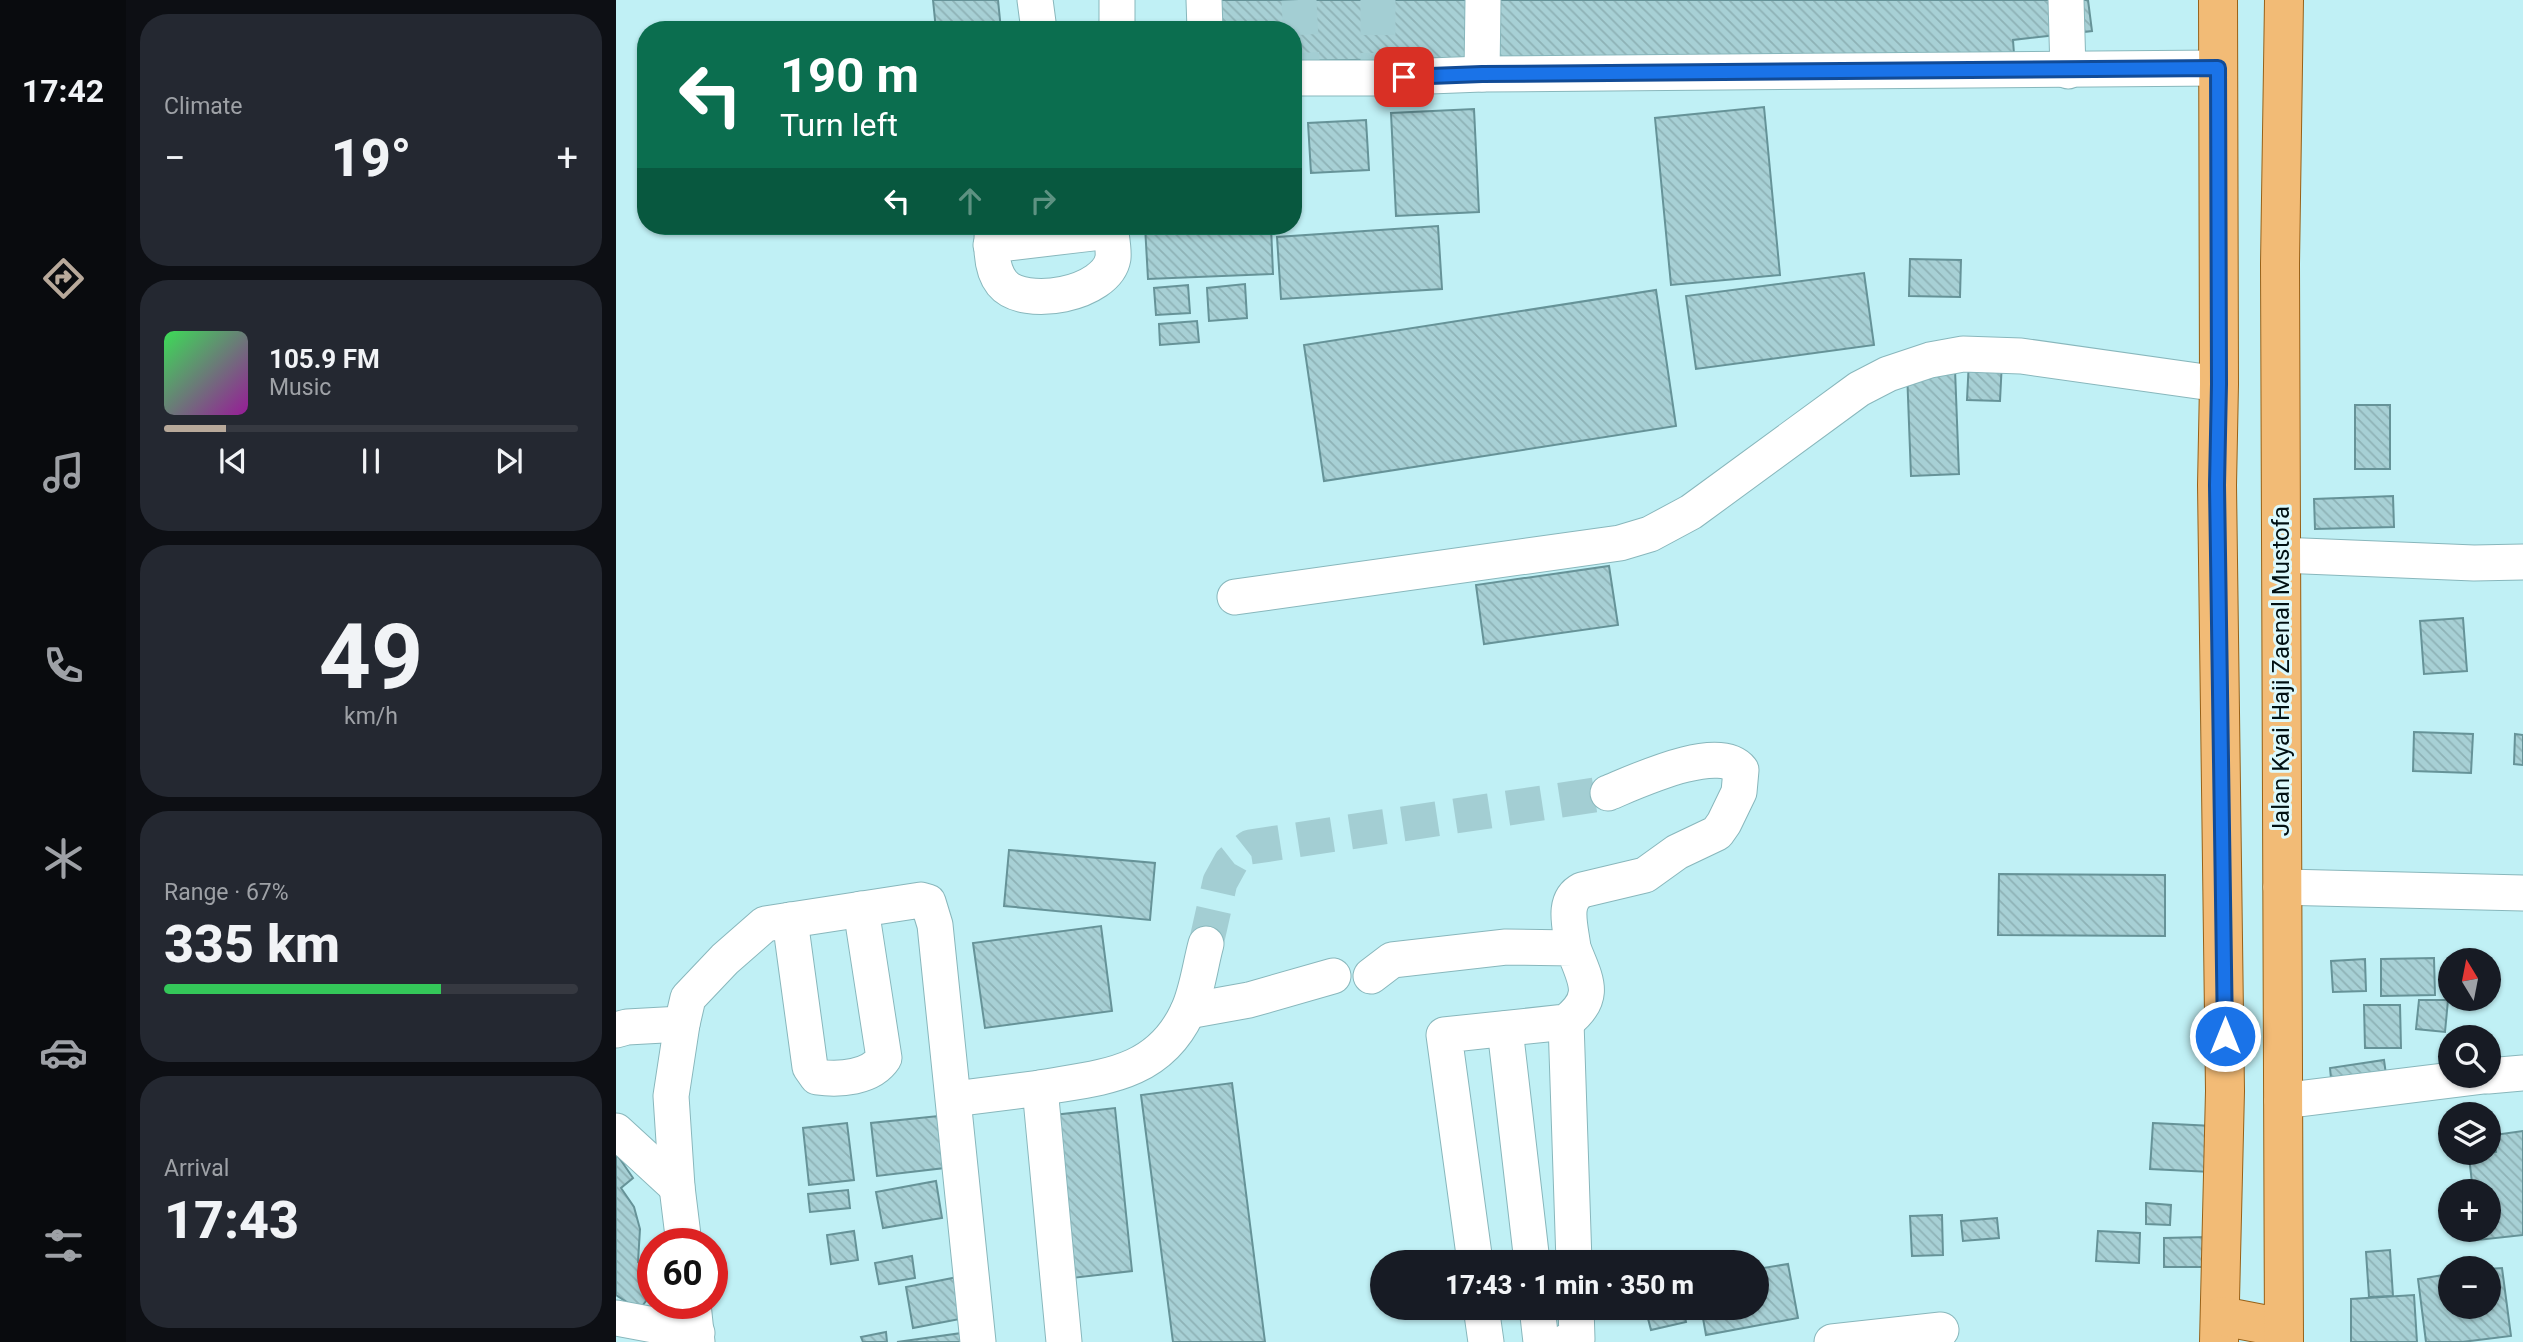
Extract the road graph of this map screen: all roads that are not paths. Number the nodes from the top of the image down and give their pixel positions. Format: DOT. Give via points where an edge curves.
graph roads {
  1 [pos="1035,0"];
  2 [pos="1117,0"];
  3 [pos="1204,0"];
  4 [pos="1483,0"];
  5 [pos="2066,0"];
  6 [pos="2218,0"];
  7 [pos="2284,0"];
  8 [pos="1038,21"];
  9 [pos="1117,21"];
  10 [pos="1205,21"];
  11 [pos="2218,68"];
  12 [pos="2068,71"];
  13 [pos="1302,72"];
  14 [pos="1482,74"];
  15 [pos="992,235"];
  16 [pos="1111,235"];
  17 [pos="2219,261"];
  18 [pos="2280,264"];
  19 [pos="2219,384"];
  20 [pos="2281,555"];
  21 [pos="2523,562"];
  22 [pos="1235,597"];
  23 [pos="2220,614"];
  24 [pos="2281,616"];
  25 [pos="1608,793"];
  26 [pos="2281,887"];
  27 [pos="2523,893"];
  28 [pos="860,909"];
  29 [pos="790,920"];
  30 [pos="1206,944"];
  31 [pos="1573,948"];
  32 [pos="1333,976"];
  33 [pos="1371,976"];
  34 [pos="1188,1011"];
  35 [pos="620,1022"];
  36 [pos="1566,1022"];
  37 [pos="682,1024"];
  38 [pos="1505,1029"];
  39 [pos="2523,1073"];
  40 [pos="2501,1075"];
  41 [pos="2438,1082"];
  42 [pos="1040,1088"];
  43 [pos="954,1099"];
  44 [pos="2283,1101"];
  45 [pos="616,1131"];
  46 [pos="677,1187"];
  47 [pos="682,1228"];
  48 [pos="1473,1250"];
  49 [pos="1531,1250"];
  50 [pos="1574,1250"];
  51 [pos="616,1318"];
  52 [pos="1483,1320"];
  53 [pos="1538,1320"];
  54 [pos="696,1326"];
  55 [pos="2220,1329"];
  56 [pos="1941,1331"];
  57 [pos="2283,1335"];
  58 [pos="978,1342"];
  59 [pos="1064,1342"];
  60 [pos="1486,1342"];
  61 [pos="1541,1342"];
  62 [pos="1832,1342"];
  1 -- 8 [label="street"];
  2 -- 9 [label="street"];
  3 -- 10 [label="street"];
  4 -- 14 [label="street"];
  5 -- 12 [label="street"];
  6 -- 11 [label="main road"];
  7 -- 18 [label="main road, Jalan Kyai Haji Zaenal Mustofa"];
  11 -- 12 [label="street"];
  11 -- 17 [label="main road"];
  12 -- 14 [label="street"];
  13 -- 14 [label="street" via="1378,69"];
  15 -- 16 [label="street" via="996,273 1002,283 1024,295 1056,296 1075,292 1107,271 1113,258"];
  17 -- 18 [label="main road"];
  17 -- 19 [label="main road"];
  18 -- 20 [label="main road, Jalan Kyai Haji Zaenal Mustofa"];
  19 -- 22 [label="street" via="2021,356 1964,354 1930,360 1859,389 1691,512 1650,534"];
  19 -- 23 [label="main road"];
  20 -- 21 [label="street"];
  20 -- 24 [label="main road, Jalan Kyai Haji Zaenal Mustofa"];
  23 -- 24 [label="main road"];
  23 -- 55 [label="main road" via="2225,1091"];
  24 -- 26 [label="main road, Jalan Kyai Haji Zaenal Mustofa"];
  25 -- 31 [label="street" via="1673,766 1724,760 1741,770 1739,792 1717,833 1677,852 1645,875 1575,894 1569,903"];
  26 -- 27 [label="street"];
  26 -- 44 [label="main road, Jalan Kyai Haji Zaenal Mustofa"];
  28 -- 29 [label="street"];
  28 -- 29 [label="street" via="884,1058 877,1068 863,1074 831,1079 817,1077 810,1067"];
  28 -- 43 [label="street" via="921,900 932,909"];
  29 -- 37 [label="street" via="765,924 725,959 688,998"];
  30 -- 34 [label="street"];
  31 -- 33 [label="street" via="1506,947 1392,960"];
  31 -- 36 [label="street" via="1587,984 1581,1010"];
  32 -- 34 [label="street" via="1250,1000"];
  34 -- 42 [label="street" via="1156,1054 1131,1069"];
  35 -- 37 [label="street"];
  36 -- 38 [label="street"];
  36 -- 50 [label="street"];
  37 -- 46 [label="street" via="671,1096"];
  38 -- 48 [label="street" via="1444,1035"];
  38 -- 49 [label="street"];
  39 -- 40 [label="street"];
  41 -- 44 [label="street"];
  42 -- 43 [label="street"];
  42 -- 59 [label="street"];
  43 -- 58 [label="street"];
  44 -- 57 [label="main road, Jalan Kyai Haji Zaenal Mustofa"];
  45 -- 46 [label="street"];
  46 -- 47 [label="street"];
  51 -- 54 [label="street"];
  52 -- 60 [label="street"];
  53 -- 61 [label="street"];
  55 -- 57 [label="main road"];
  56 -- 62 [label="street"];
}
